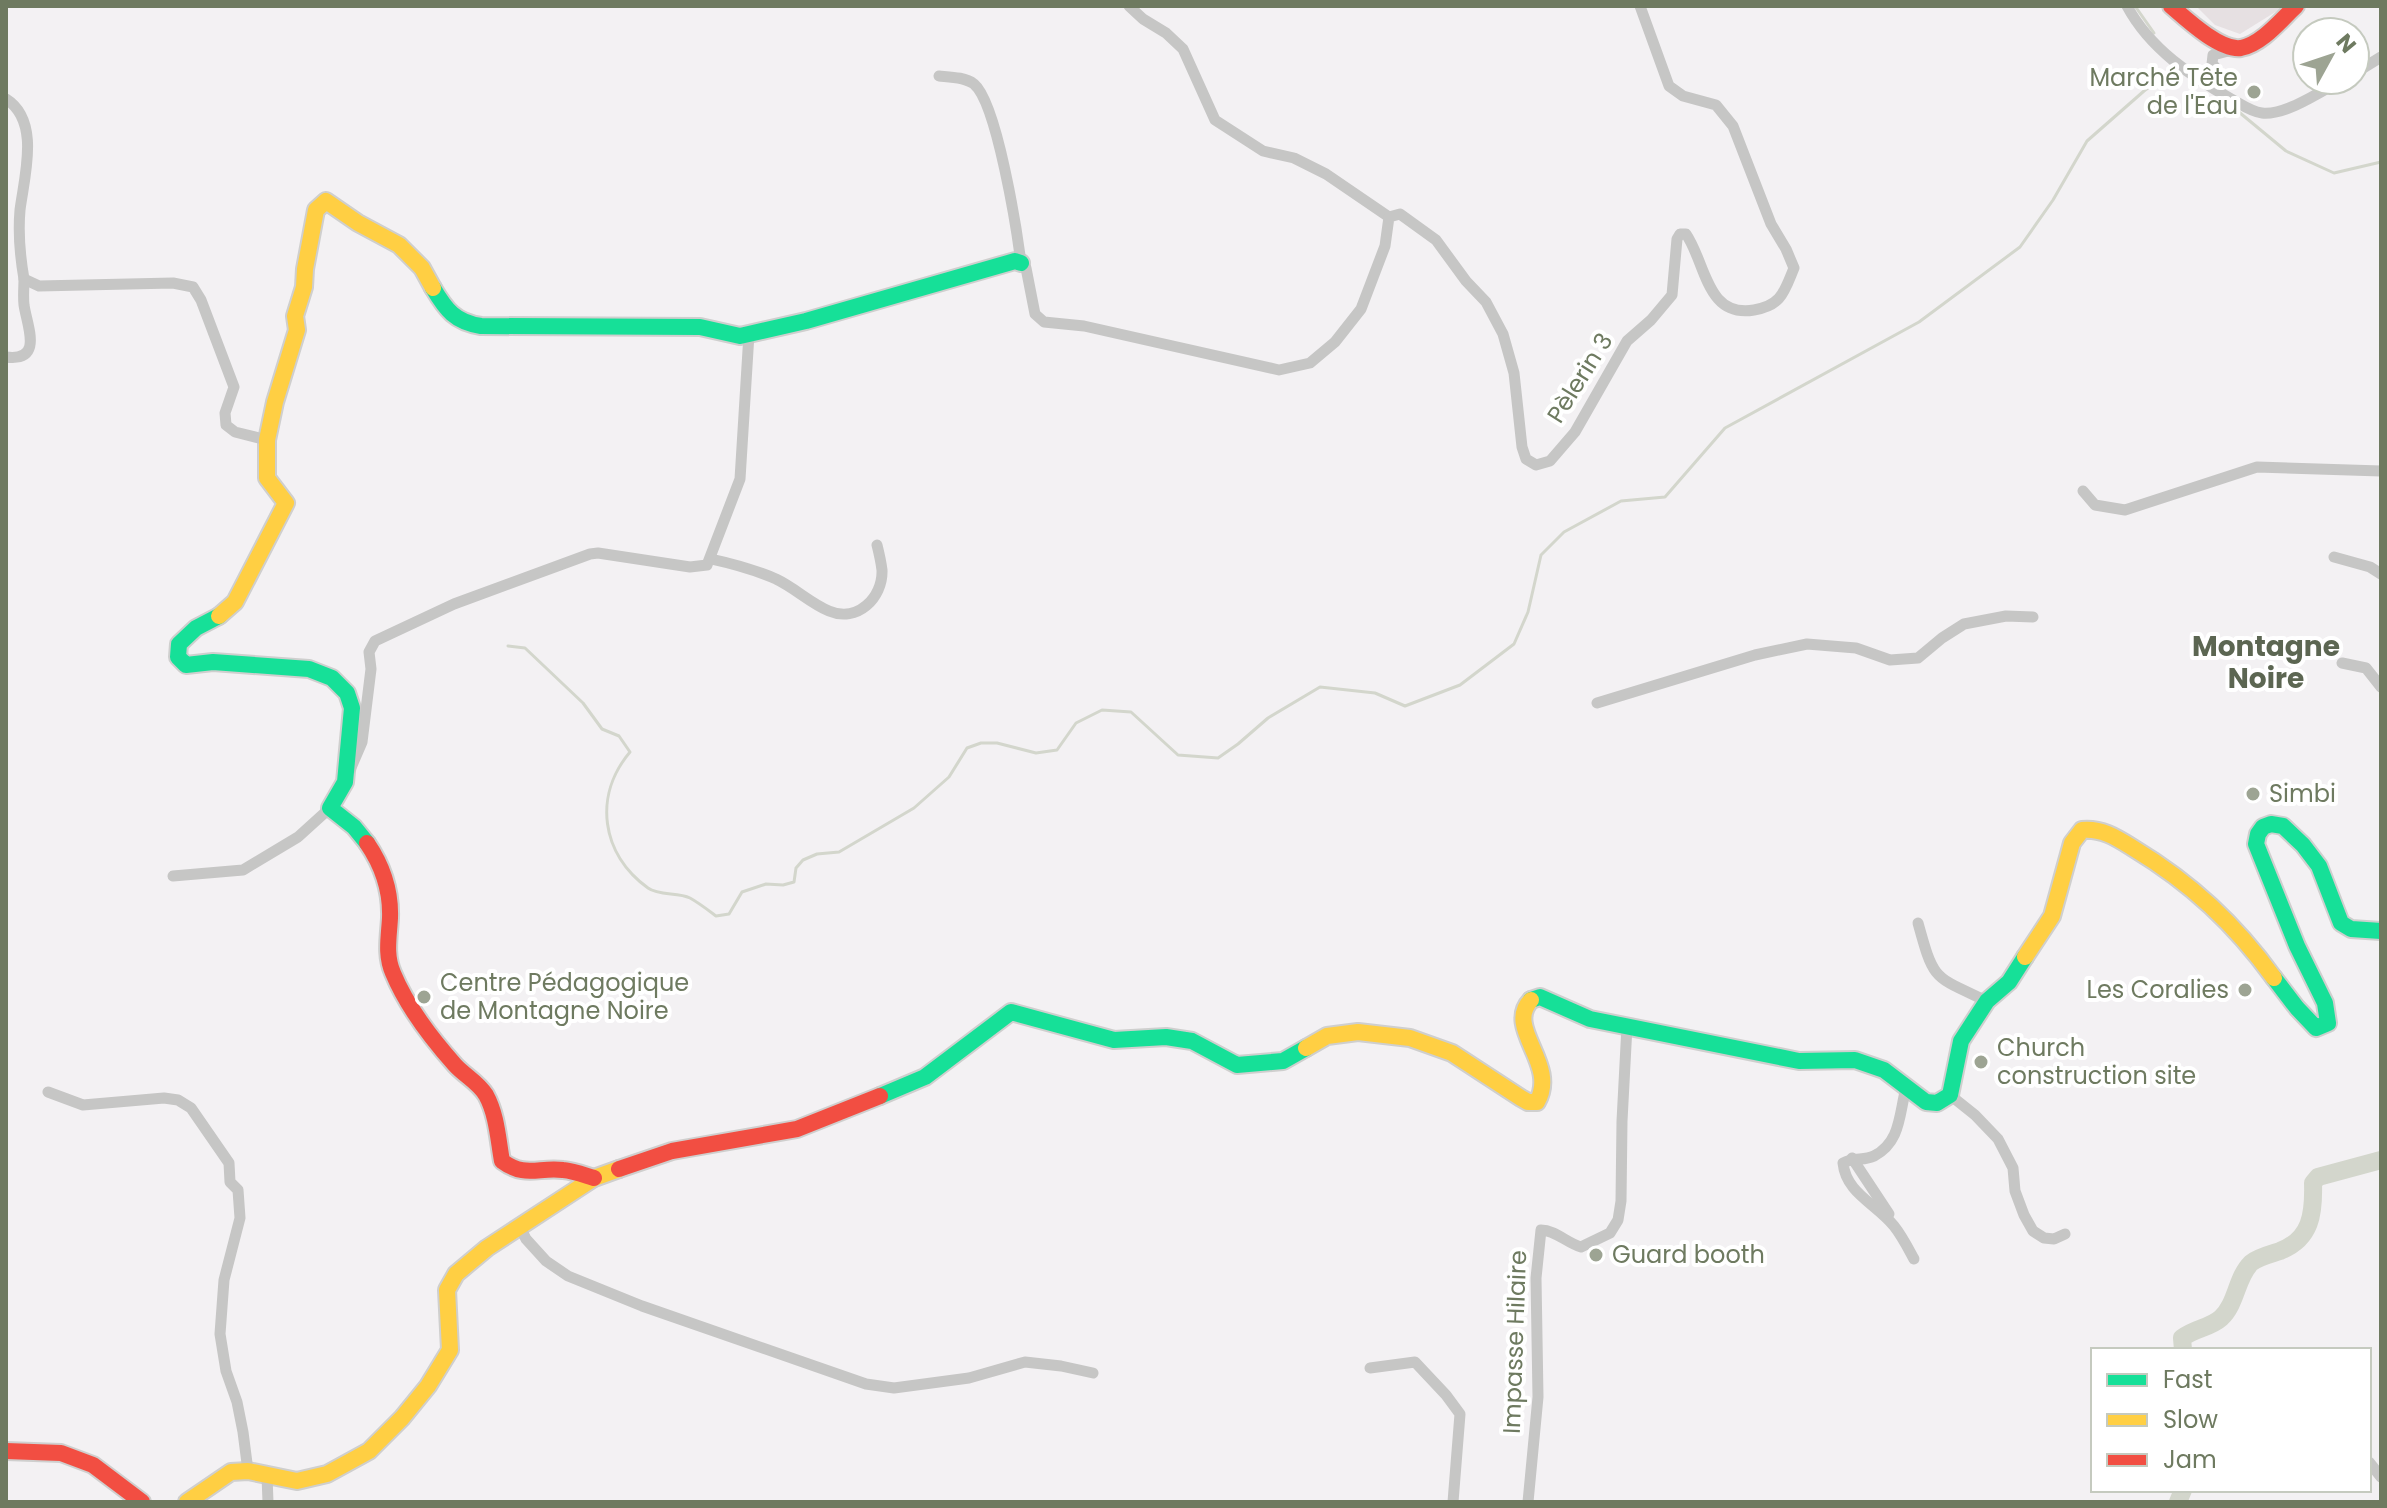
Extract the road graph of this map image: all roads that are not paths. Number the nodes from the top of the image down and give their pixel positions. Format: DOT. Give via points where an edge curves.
graph roads {
  1 [pos="1129,6"];
  2 [pos="1640,6"];
  3 [pos="2127,6"];
  4 [pos="2171,6"];
  5 [pos="2296,6"];
  6 [pos="2236,49"];
  7 [pos="939,76"];
  8 [pos="2220,92"];
  9 [pos="2312,96"];
  10 [pos="6,99"];
  11 [pos="1389,217"];
  12 [pos="1021,263"];
  13 [pos="24,279"];
  14 [pos="749,334"];
  15 [pos="6,357"];
  16 [pos="267,440"];
  17 [pos="2381,471"];
  18 [pos="2083,491"];
  19 [pos="877,545"];
  20 [pos="2334,557"];
  21 [pos="711,559"];
  22 [pos="2381,574"];
  23 [pos="2033,617"];
  24 [pos="2342,663"];
  25 [pos="2381,687"];
  26 [pos="1597,703"];
  27 [pos="345,782"];
  28 [pos="330,808"];
  29 [pos="173,876"];
  30 [pos="1918,923"];
  31 [pos="2381,931"];
  32 [pos="1987,1001"];
  33 [pos="1627,1026"];
  34 [pos="1906,1088"];
  35 [pos="48,1092"];
  36 [pos="1950,1095"];
  37 [pos="1852,1158"];
  38 [pos="594,1178"];
  39 [pos="1890,1216"];
  40 [pos="520,1227"];
  41 [pos="2065,1234"];
  42 [pos="1914,1259"];
  43 [pos="1370,1368"];
  44 [pos="1093,1373"];
  45 [pos="6,1451"];
  46 [pos="248,1471"];
  47 [pos="267,1476"];
  48 [pos="142,1502"];
  49 [pos="187,1502"];
  50 [pos="268,1502"];
  51 [pos="1453,1502"];
  52 [pos="1528,1502"];
  1 -- 11 [label="street" via="1183,49 1215,120 1263,151 1294,158 1326,174"];
  2 -- 11 [label="street, Pèlerin 3" via="1669,86 1683,96 1716,105 1733,126 1794,268 1783,296 1766,308 1742,312 1726,306 1713,294 1693,244 1680,234 1672,295 1627,341 1575,432 1550,461 1536,465 1526,459 1522,447 1514,373 1503,334 1486,302 1436,240 1400,214"];
  3 -- 8 [label="street" via="2150,39"];
  4 -- 6 [label="street"];
  5 -- 6 [label="street" via="2265,34"];
  6 -- 8 [label="street" via="2213,55 2211,73"];
  7 -- 12 [label="street" via="975,84 988,106 1013,205"];
  8 -- 9 [label="street" via="2257,112 2276,111"];
  10 -- 13 [label="street" via="15,104 28,135 20,211"];
  11 -- 12 [label="street" via="1385,246 1361,309 1310,363 1279,370 1084,326 1044,322 1035,314"];
  12 -- 14 [label="street"];
  13 -- 15 [label="street" via="31,344 21,357"];
  13 -- 16 [label="street" via="39,286 193,287 234,387 226,425"];
  14 -- 16 [label="street" via="700,327 463,323 399,245 326,201 316,210 311,230 297,330"];
  14 -- 21 [label="street" via="740,479"];
  16 -- 27 [label="street" via="267,478 286,503 235,602 179,644 178,657 186,665 309,669 332,678 347,693 352,708"];
  17 -- 18 [label="street" via="2257,467 2125,510 2095,505"];
  19 -- 21 [label="street" via="882,571 876,592 859,612 845,614 832,612 777,580"];
  20 -- 22 [label="street"];
  21 -- 27 [label="street" via="707,565 690,567 590,554 454,604 375,641 369,652 362,742"];
  23 -- 26 [label="street" via="1964,624 1918,658 1890,660 1856,648 1807,644"];
  24 -- 25 [label="street" via="2366,668"];
  27 -- 28 [label="street"];
  28 -- 29 [label="street" via="298,837 243,870"];
  28 -- 38 [label="street" via="373,850 390,909 389,966 421,1022 482,1090 498,1127 502,1161 523,1172 561,1169"];
  30 -- 32 [label="street" via="1936,975"];
  31 -- 32 [label="street" via="2341,923 2319,866 2303,845 2283,826 2263,827 2256,844 2325,1003 2328,1023 2316,1028 2215,906 2151,858 2089,828 2072,843 2045,928 2009,982"];
  32 -- 36 [label="street" via="1961,1041"];
  33 -- 34 [label="street" via="1799,1061 1855,1060 1884,1070"];
  33 -- 38 [label="street" via="1590,1019 1540,997 1528,1001 1523,1012 1526,1031 1545,1082 1543,1095 1528,1102 1452,1053 1410,1038 1358,1032 1327,1036 1283,1061 1237,1065 1192,1041 1114,1040 1011,1012 925,1077 845,1111 797,1129 672,1151"];
  33 -- 52 [label="street, Impasse Hilaire" via="1618,1220 1610,1233 1581,1247 1541,1230 1536,1278 1538,1397"];
  34 -- 36 [label="street" via="1926,1102 1937,1103"];
  34 -- 37 [label="street" via="1898,1129 1888,1147 1871,1158"];
  35 -- 46 [label="street" via="83,1105 178,1100 191,1108 229,1163 240,1218 224,1280 220,1334"];
  36 -- 41 [label="street" via="1998,1139 2033,1231 2054,1239"];
  37 -- 39 [label="street"];
  37 -- 42 [label="street" via="1843,1163 1851,1188 1894,1227"];
  38 -- 40 [label="street"];
  40 -- 44 [label="street" via="546,1261 568,1276 866,1384 894,1388 969,1378 1025,1362"];
  40 -- 47 [label="street" via="456,1274 447,1290 450,1350 428,1386 369,1451 327,1474 297,1481"];
  43 -- 51 [label="street" via="1415,1362 1460,1414"];
  45 -- 48 [label="street" via="72,1457 102,1471"];
  46 -- 47 [label="street"];
  46 -- 49 [label="street" via="231,1472"];
  47 -- 50 [label="street"];
}
